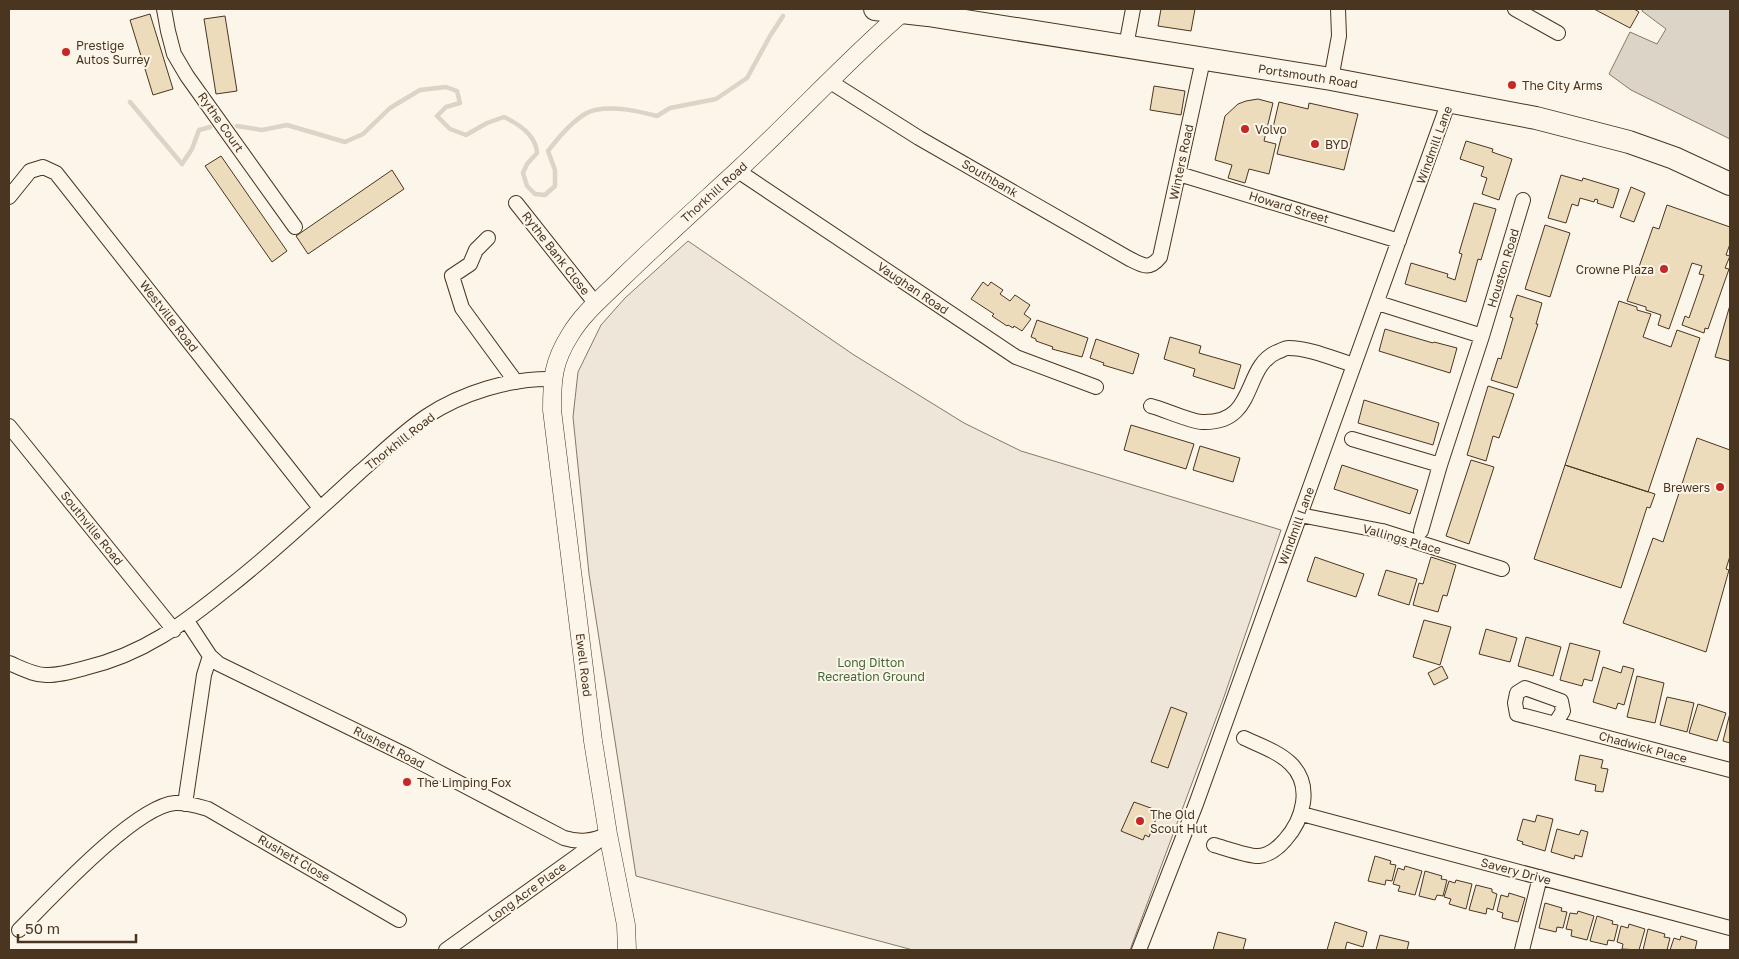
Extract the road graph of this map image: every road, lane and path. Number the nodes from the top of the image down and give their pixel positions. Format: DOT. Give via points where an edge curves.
graph roads {
  1 [pos="164,9"];
  2 [pos="875,9"];
  3 [pos="1133,9"];
  4 [pos="1338,9"];
  5 [pos="1515,9"];
  6 [pos="904,10"];
  7 [pos="1558,33"];
  8 [pos="1126,46"];
  9 [pos="1203,60"];
  10 [pos="1331,79"];
  11 [pos="829,81"];
  12 [pos="1450,101"];
  13 [pos="738,171"];
  14 [pos="1179,174"];
  15 [pos="1730,184"];
  16 [pos="9,197"];
  17 [pos="1523,200"];
  18 [pos="516,203"];
  19 [pos="295,227"];
  20 [pos="488,238"];
  21 [pos="1399,241"];
  22 [pos="1155,264"];
  23 [pos="1378,303"];
  24 [pos="596,304"];
  25 [pos="1482,336"];
  26 [pos="1354,365"];
  27 [pos="552,379"];
  28 [pos="516,382"];
  29 [pos="1096,387"];
  30 [pos="1152,406"];
  31 [pos="9,426"];
  32 [pos="1352,439"];
  33 [pos="1440,465"];
  34 [pos="320,508"];
  35 [pos="1300,515"];
  36 [pos="1421,531"];
  37 [pos="1502,569"];
  38 [pos="187,621"];
  39 [pos="174,630"];
  40 [pos="210,656"];
  41 [pos="9,663"];
  42 [pos="1555,724"];
  43 [pos="1244,738"];
  44 [pos="1730,770"];
  45 [pos="185,804"];
  46 [pos="1302,814"];
  47 [pos="608,834"];
  48 [pos="1214,845"];
  49 [pos="1540,877"];
  50 [pos="399,920"];
  51 [pos="1730,928"];
  52 [pos="19,930"];
  53 [pos="446,950"];
  54 [pos="627,950"];
  55 [pos="1139,950"];
  56 [pos="1522,950"];
  1 -- 19 [label="street, Rythe Court" via="174,54"];
  2 -- 6 [label="main road, Portsmouth Road"];
  3 -- 8 [label="street"];
  4 -- 10 [label="street" via="1338,36"];
  5 -- 7 [label="street"];
  6 -- 8 [label="main road, Portsmouth Road"];
  6 -- 11 [label="street, Thorkhill Road"];
  8 -- 9 [label="main road, Portsmouth Road"];
  9 -- 10 [label="main road, Portsmouth Road"];
  9 -- 14 [label="street, Winters Road"];
  10 -- 12 [label="main road, Portsmouth Road"];
  11 -- 13 [label="street, Thorkhill Road"];
  11 -- 22 [label="street, Southbank" via="919,138 1128,258 1143,265"];
  12 -- 15 [label="main road, Portsmouth Road" via="1629,142 1674,158"];
  12 -- 21 [label="street, Windmill Lane"];
  13 -- 24 [label="street, Thorkhill Road" via="666,235"];
  13 -- 29 [label="street, Vaughan Road" via="1016,357"];
  14 -- 21 [label="street, Howard Street"];
  14 -- 22 [label="street, Winters Road" via="1160,257"];
  16 -- 34 [label="street, Westville Road" via="30,171 43,166 56,173"];
  17 -- 25 [label="street, Houston Road"];
  18 -- 24 [label="street, Rythe Bank Close"];
  20 -- 28 [label="street" via="476,250 470,264 452,276 462,308"];
  21 -- 23 [label="street, Windmill Lane"];
  23 -- 25 [label="street"];
  23 -- 26 [label="street, Windmill Lane"];
  24 -- 27 [label="street, Thorkhill Road" via="581,318 566,341"];
  25 -- 33 [label="street, Houston Road"];
  26 -- 30 [label="street" via="1286,348 1270,355 1258,370 1240,409 1221,420 1201,422"];
  26 -- 35 [label="street, Windmill Lane"];
  27 -- 28 [label="street, Thorkhill Road"];
  27 -- 47 [label="street, Ewell Road" via="560,480"];
  28 -- 34 [label="street, Thorkhill Road" via="460,398 427,416"];
  31 -- 39 [label="street, Southville Road"];
  32 -- 33 [label="street"];
  33 -- 36 [label="street, Houston Road"];
  34 -- 38 [label="street, Thorkhill Road" via="267,558"];
  35 -- 37 [label="street, Vallings Place" via="1382,531"];
  35 -- 55 [label="street, Windmill Lane" via="1196,804"];
  38 -- 39 [label="street, Thorkhill Road"];
  38 -- 40 [label="street, Rushett Road"];
  39 -- 41 [label="street, Thorkhill Road" via="126,655 68,672 47,676"];
  40 -- 45 [label="street" via="205,670"];
  40 -- 47 [label="street, Rushett Road" via="220,664 399,751 564,838 596,840"];
  42 -- 44 [label="street, Chadwick Place"];
  43 -- 46 [label="street" via="1292,764 1304,795"];
  45 -- 50 [label="street, Rushett Close" via="208,809"];
  45 -- 52 [label="street, Rushett Close" via="159,807 127,827"];
  46 -- 48 [label="street" via="1294,830 1268,854 1258,856"];
  46 -- 49 [label="street, Savery Drive"];
  47 -- 53 [label="street, Long Acre Place"];
  47 -- 54 [label="street, Ewell Road" via="626,925"];
  49 -- 51 [label="street, Savery Drive"];
  49 -- 56 [label="street"];
}
